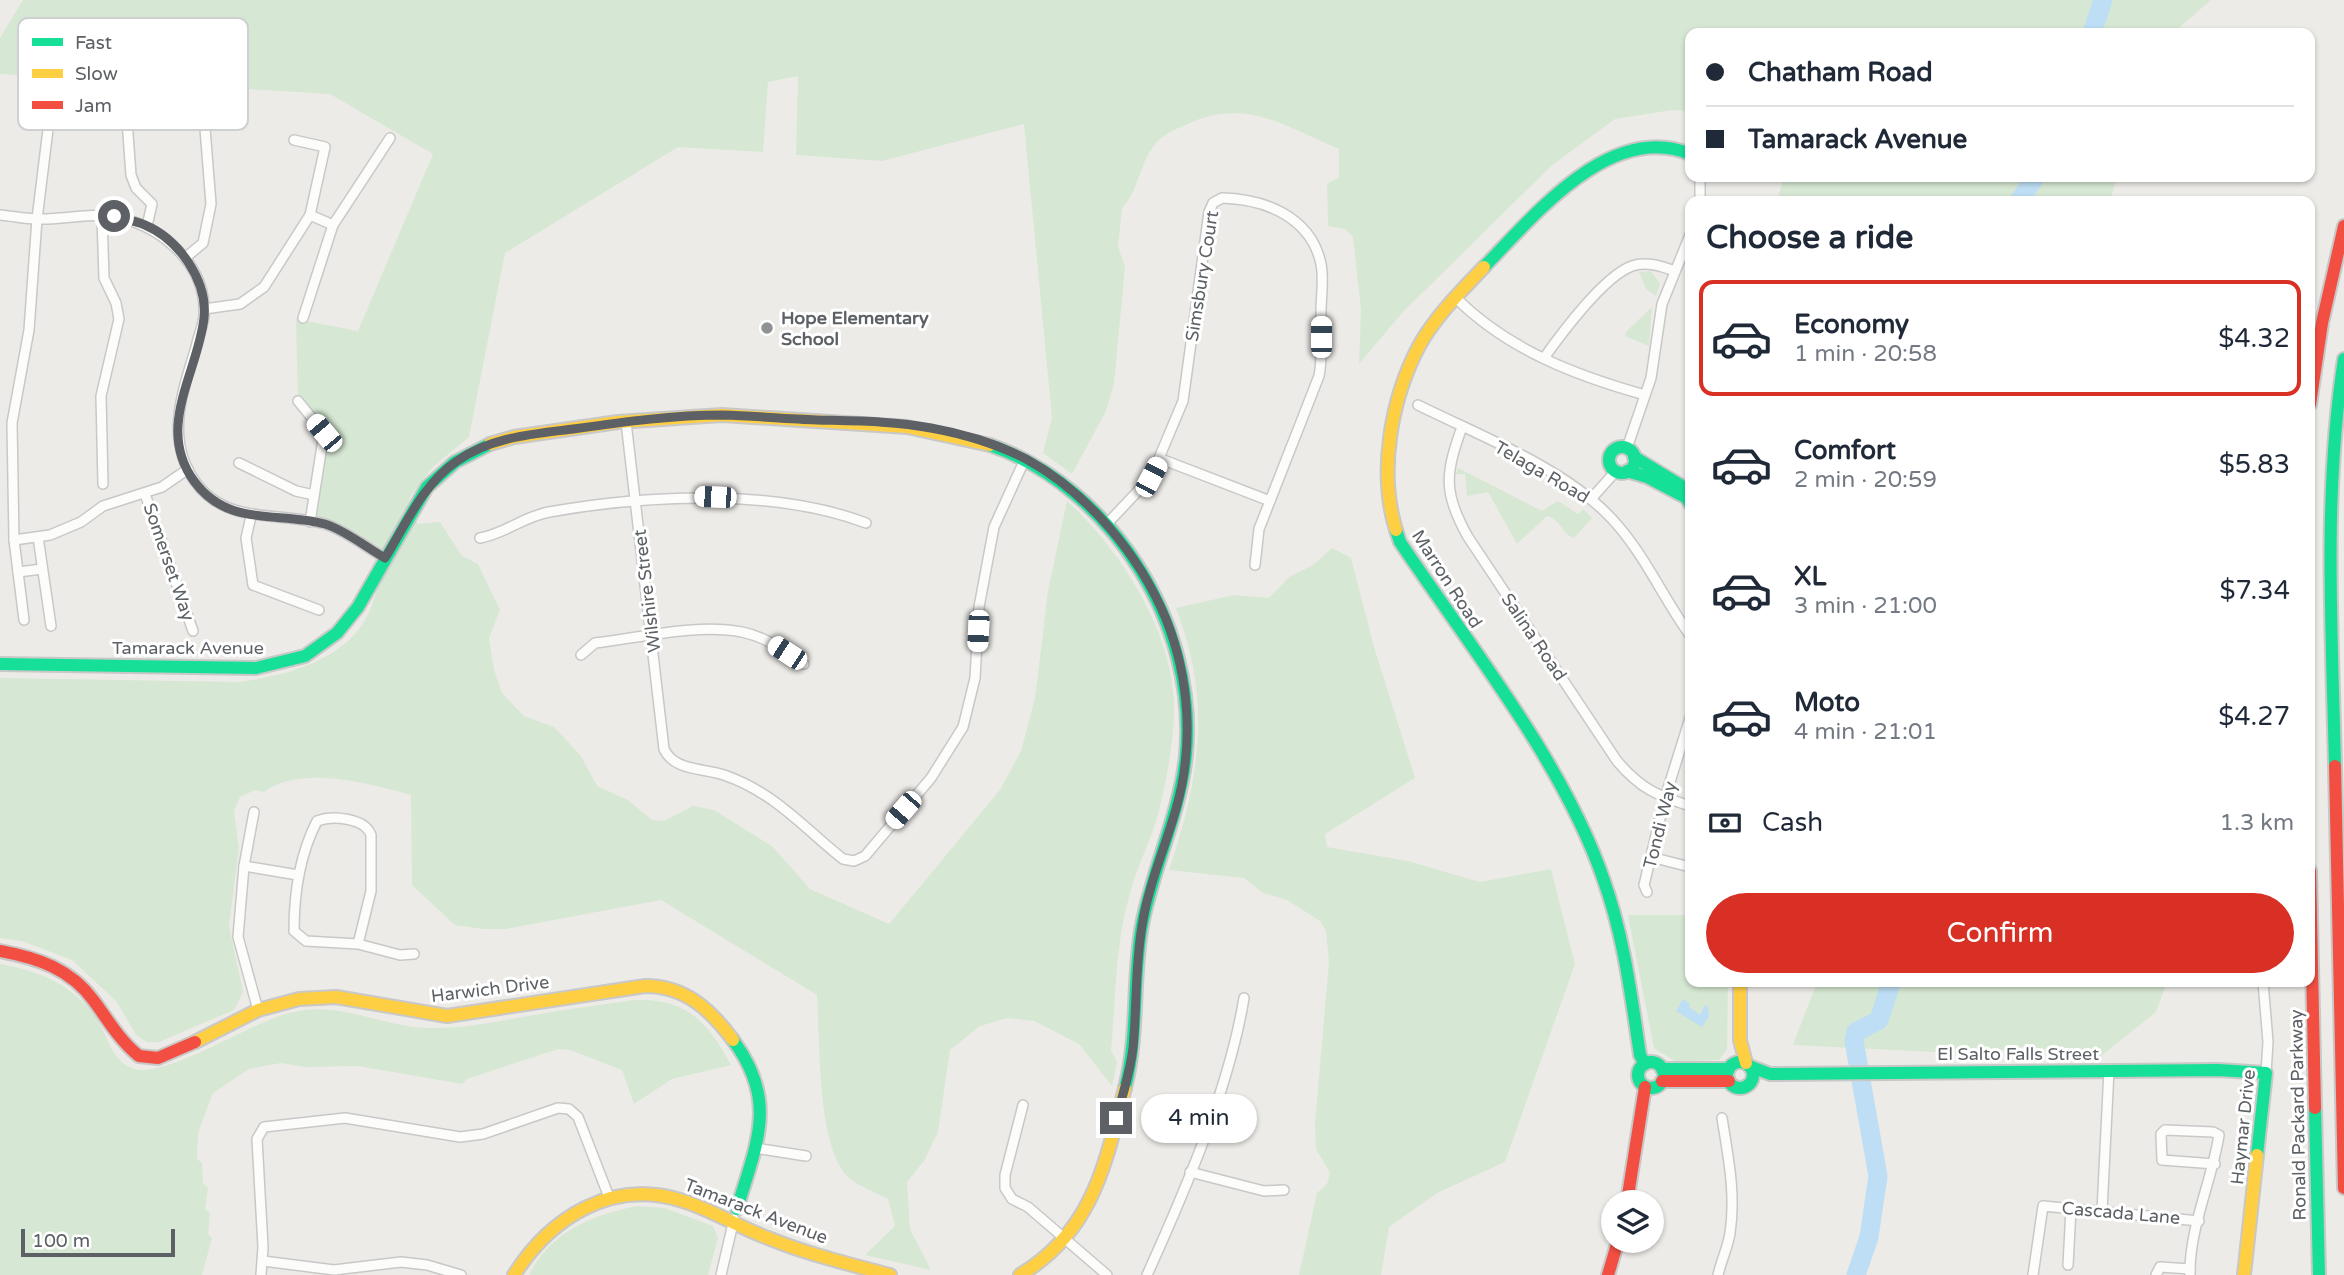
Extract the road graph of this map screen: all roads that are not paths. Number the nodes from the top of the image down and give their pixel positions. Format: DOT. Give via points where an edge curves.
graph roads {
  1 [pos="48,130"];
  2 [pos="128,130"];
  3 [pos="205,130"];
  4 [pos="390,138"];
  5 [pos="294,140"];
  6 [pos="1685,151"];
  7 [pos="0,215"];
  8 [pos="310,215"];
  9 [pos="102,216"];
  10 [pos="37,219"];
  11 [pos="333,225"];
  12 [pos="147,226"];
  13 [pos="2344,226"];
  14 [pos="1685,247"];
  15 [pos="185,258"];
  16 [pos="1675,271"];
  17 [pos="1456,298"];
  18 [pos="204,309"];
  19 [pos="303,318"];
  20 [pos="1544,358"];
  21 [pos="2344,359"];
  22 [pos="2315,370"];
  23 [pos="1645,395"];
  24 [pos="298,401"];
  25 [pos="1419,405"];
  26 [pos="626,422"];
  27 [pos="1462,427"];
  28 [pos="1631,453"];
  29 [pos="1025,459"];
  30 [pos="1161,459"];
  31 [pos="239,463"];
  32 [pos="188,469"];
  33 [pos="1622,471"];
  34 [pos="103,484"];
  35 [pos="145,494"];
  36 [pos="314,495"];
  37 [pos="1685,495"];
  38 [pos="1685,498"];
  39 [pos="1591,499"];
  40 [pos="1270,501"];
  41 [pos="636,503"];
  42 [pos="251,516"];
  43 [pos="310,522"];
  44 [pos="866,523"];
  45 [pos="1106,525"];
  46 [pos="37,537"];
  47 [pos="480,538"];
  48 [pos="14,540"];
  49 [pos="385,558"];
  50 [pos="1255,565"];
  51 [pos="42,569"];
  52 [pos="19,572"];
  53 [pos="319,610"];
  54 [pos="24,620"];
  55 [pos="51,626"];
  56 [pos="1685,627"];
  57 [pos="193,631"];
  58 [pos="653,636"];
  59 [pos="580,655"];
  60 [pos="0,664"];
  61 [pos="804,664"];
  62 [pos="1685,748"];
  63 [pos="1665,798"];
  64 [pos="1685,804"];
  65 [pos="254,812"];
  66 [pos="1651,857"];
  67 [pos="244,866"];
  68 [pos="1685,866"];
  69 [pos="298,875"];
  70 [pos="1647,892"];
  71 [pos="358,944"];
  72 [pos="0,951"];
  73 [pos="414,954"];
  74 [pos="1740,987"];
  75 [pos="2263,987"];
  76 [pos="2313,987"];
  77 [pos="1244,998"];
  78 [pos="258,1010"];
  79 [pos="1645,1064"];
  80 [pos="1737,1068"];
  81 [pos="2109,1070"];
  82 [pos="2266,1073"];
  83 [pos="1777,1074"];
  84 [pos="1662,1075"];
  85 [pos="1751,1081"];
  86 [pos="1645,1087"];
  87 [pos="1023,1105"];
  88 [pos="1722,1118"];
  89 [pos="755,1148"];
  90 [pos="806,1156"];
  91 [pos="2215,1164"];
  92 [pos="1190,1172"];
  93 [pos="2344,1188"];
  94 [pos="1283,1190"];
  95 [pos="1629,1190"];
  96 [pos="609,1198"];
  97 [pos="737,1209"];
  98 [pos="2071,1209"];
  99 [pos="2102,1211"];
  100 [pos="2199,1221"];
  101 [pos="733,1223"];
  102 [pos="1067,1240"];
  103 [pos="1614,1253"];
  104 [pos="263,1261"];
  105 [pos="2068,1265"];
  106 [pos="2190,1272"];
  107 [pos="261,1275"];
  108 [pos="461,1275"];
  109 [pos="514,1275"];
  110 [pos="721,1275"];
  111 [pos="890,1275"];
  112 [pos="1020,1275"];
  113 [pos="1107,1275"];
  114 [pos="1147,1275"];
  115 [pos="1608,1275"];
  116 [pos="1718,1275"];
  117 [pos="2033,1275"];
  118 [pos="2156,1275"];
  119 [pos="2244,1275"];
  120 [pos="2319,1275"];
  1 -- 10 [label="street"];
  2 -- 12 [label="street" via="131,175 136,188 152,204"];
  3 -- 15 [label="street" via="211,204 203,243"];
  4 -- 11 [label="street"];
  5 -- 8 [label="street" via="326,147"];
  6 -- 17 [label="main road, Marron Road" via="1651,145 1605,159 1572,183"];
  7 -- 10 [label="street"];
  8 -- 11 [label="street"];
  8 -- 18 [label="street" via="264,287 240,304"];
  9 -- 10 [label="street"];
  9 -- 12 [label="street"];
  9 -- 34 [label="street" via="104,278 119,319 101,396"];
  10 -- 48 [label="street" via="29,330 12,422"];
  11 -- 19 [label="street"];
  12 -- 15 [label="street"];
  13 -- 22 [label="main road"];
  14 -- 16 [label="street"];
  15 -- 18 [label="street" via="193,269"];
  16 -- 20 [label="street" via="1647,264 1622,271 1570,322"];
  16 -- 23 [label="street" via="1662,304"];
  17 -- 20 [label="street" via="1496,333"];
  17 -- 79 [label="main road, Marron Road" via="1420,344 1398,396 1390,461 1393,524 1400,542 1573,807 1617,923"];
  18 -- 32 [label="street" via="177,425"];
  20 -- 23 [label="street" via="1588,379"];
  21 -- 93 [label="main road" via="2333,446 2330,539"];
  23 -- 28 [label="street"];
  24 -- 36 [label="street" via="324,433"];
  25 -- 27 [label="street, Telaga Road"];
  26 -- 29 [label="main road, Tamarack Avenue" via="722,415 929,427 981,440"];
  26 -- 41 [label="street, Wilshire Street"];
  26 -- 49 [label="main road, Tamarack Avenue" via="514,437 477,449 427,487"];
  27 -- 39 [label="street, Telaga Road"];
  27 -- 63 [label="street, Salina Road" via="1449,466 1448,488 1457,519 1618,761 1636,783"];
  28 -- 33 [label="main road" via="1633,466"];
  28 -- 33 [label="main road" via="1617,448 1611,454 1609,462"];
  28 -- 37 [label="main road" via="1666,474"];
  29 -- 45 [label="main road, Tamarack Avenue" via="1057,478"];
  29 -- 58 [label="street, Wilshire Street" via="994,527 979,607 975,678 962,727 931,778 865,856 843,859 771,797 725,775 669,760 664,749"];
  30 -- 40 [label="street"];
  30 -- 40 [label="street, Simsbury Court" via="1183,401 1213,203 1234,198 1286,214 1304,227 1321,266 1321,361"];
  30 -- 45 [label="street, Simsbury Court" via="1138,494"];
  31 -- 36 [label="street"];
  32 -- 35 [label="street"];
  32 -- 42 [label="street" via="207,494 227,508"];
  33 -- 38 [label="main road" via="1647,477"];
  33 -- 39 [label="street"];
  35 -- 46 [label="street" via="121,498 81,522"];
  35 -- 57 [label="street, Somerset Way"];
  36 -- 43 [label="street"];
  39 -- 56 [label="street, Telaga Road" via="1633,545"];
  40 -- 50 [label="street, Simsbury Court" via="1259,529"];
  41 -- 44 [label="street" via="715,497 836,511"];
  41 -- 47 [label="street" via="549,512"];
  41 -- 58 [label="street, Wilshire Street"];
  42 -- 43 [label="street"];
  42 -- 53 [label="street" via="246,538 253,585"];
  43 -- 49 [label="street" via="327,524"];
  45 -- 102 [label="main road, Tamarack Avenue" via="1152,588 1166,620 1185,691 1185,771 1145,905 1127,1079 1090,1204"];
  46 -- 48 [label="street"];
  46 -- 51 [label="street"];
  48 -- 52 [label="street"];
  49 -- 60 [label="main road, Tamarack Avenue" via="358,607 337,633 288,663 256,668"];
  51 -- 52 [label="street"];
  51 -- 55 [label="street"];
  52 -- 54 [label="street"];
  58 -- 59 [label="street" via="595,643"];
  58 -- 61 [label="street" via="741,632 770,641"];
  62 -- 63 [label="street, Tondi Way"];
  63 -- 64 [label="street, Salina Road"];
  63 -- 66 [label="street, Tondi Way"];
  65 -- 67 [label="street"];
  66 -- 68 [label="street"];
  66 -- 70 [label="street, Tondi Way" via="1644,885"];
  67 -- 69 [label="street"];
  67 -- 78 [label="street" via="237,937"];
  69 -- 71 [label="street" via="294,931 299,938"];
  69 -- 71 [label="street" via="317,821 326,817 369,827 371,891"];
  71 -- 73 [label="street"];
  72 -- 78 [label="main road, Harwich Drive" via="40,960 77,981 124,1046 134,1056 146,1059 196,1041"];
  74 -- 80 [label="main road"];
  75 -- 82 [label="street, Haymar Drive"];
  76 -- 120 [label="main road, Ronald Packard Parkway"];
  77 -- 92 [label="street" via="1237,1038"];
  78 -- 89 [label="main road, Harwich Drive" via="302,998 329,997 417,1015 447,1016 633,986 678,990 720,1021 753,1073 762,1117"];
  79 -- 84 [label="main road" via="1655,1063"];
  79 -- 86 [label="main road" via="1639,1077"];
  80 -- 83 [label="main road, El Salto Falls Street"];
  80 -- 84 [label="main road, El Salto Falls Street"];
  80 -- 85 [label="main road" via="1753,1072"];
  80 -- 85 [label="main road" via="1741,1087"];
  81 -- 82 [label="main road, El Salto Falls Street"];
  81 -- 83 [label="main road, El Salto Falls Street"];
  81 -- 99 [label="street"];
  82 -- 119 [label="main road, Haymar Drive"];
  83 -- 85 [label="main road, El Salto Falls Street"];
  84 -- 86 [label="main road" via="1653,1088"];
  86 -- 95 [label="main road"];
  87 -- 102 [label="street" via="1004,1175 1005,1188 1012,1199"];
  88 -- 116 [label="street" via="1730,1236"];
  89 -- 90 [label="street"];
  89 -- 97 [label="main road, Harwich Drive"];
  91 -- 91 [label="street" via="2219,1135 2165,1130 2161,1134 2162,1160"];
  91 -- 100 [label="street"];
  92 -- 94 [label="street" via="1264,1191"];
  92 -- 114 [label="street"];
  96 -- 101 [label="main road, Tamarack Avenue" via="631,1193 667,1196"];
  96 -- 104 [label="street" via="578,1117 569,1109 558,1108 460,1138 345,1118 276,1123 264,1127 257,1139"];
  96 -- 109 [label="main road, Tamarack Avenue" via="584,1207 546,1231"];
  97 -- 101 [label="street, Harwich Drive"];
  98 -- 99 [label="street, Cascada Lane"];
  98 -- 105 [label="street"];
  98 -- 117 [label="street, Cascada Lane" via="2043,1206"];
  99 -- 100 [label="street, Cascada Lane"];
  100 -- 106 [label="street"];
  101 -- 110 [label="street, Harwich Drive"];
  101 -- 111 [label="main road, Tamarack Avenue" via="802,1250"];
  102 -- 112 [label="main road, Tamarack Avenue" via="1041,1264"];
  102 -- 113 [label="street"];
  103 -- 115 [label="main road"];
  104 -- 107 [label="street"];
  104 -- 108 [label="street" via="334,1270 401,1262"];
  106 -- 118 [label="street" via="2160,1267"];
}
